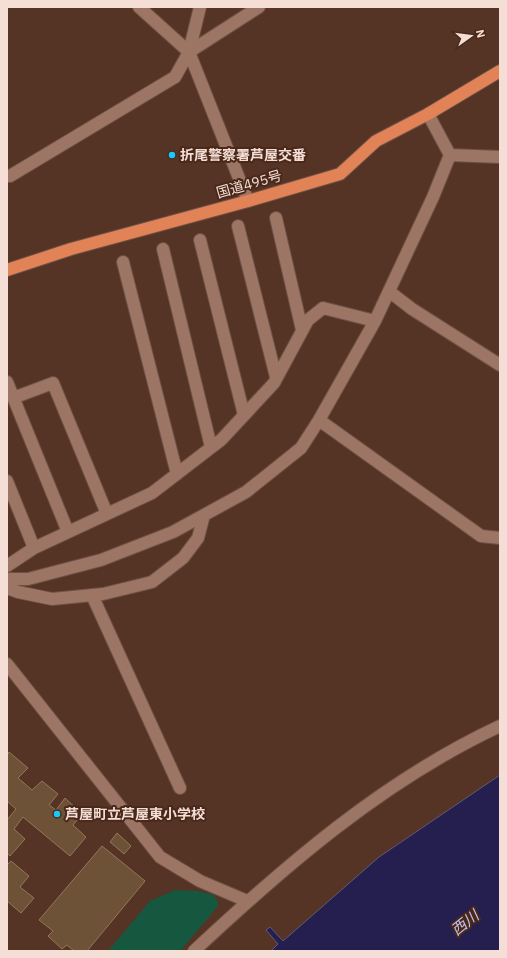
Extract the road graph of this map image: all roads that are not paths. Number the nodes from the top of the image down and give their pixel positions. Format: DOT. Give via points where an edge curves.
graph roads {
  1 [pos="139,7"];
  2 [pos="200,7"];
  3 [pos="259,7"];
  4 [pos="189,52"];
  5 [pos="500,71"];
  6 [pos="428,114"];
  7 [pos="450,155"];
  8 [pos="500,157"];
  9 [pos="7,176"];
  10 [pos="248,201"];
  11 [pos="276,218"];
  12 [pos="238,226"];
  13 [pos="200,240"];
  14 [pos="163,249"];
  15 [pos="122,262"];
  16 [pos="7,270"];
  17 [pos="390,292"];
  18 [pos="375,321"];
  19 [pos="302,330"];
  20 [pos="500,365"];
  21 [pos="276,377"];
  22 [pos="7,382"];
  23 [pos="13,398"];
  24 [pos="244,415"];
  25 [pos="319,420"];
  26 [pos="211,447"];
  27 [pos="177,474"];
  28 [pos="7,481"];
  29 [pos="107,514"];
  30 [pos="204,515"];
  31 [pos="68,532"];
  32 [pos="500,538"];
  33 [pos="34,548"];
  34 [pos="7,566"];
  35 [pos="7,579"];
  36 [pos="7,588"];
  37 [pos="92,596"];
  38 [pos="7,664"];
  39 [pos="500,726"];
  40 [pos="180,788"];
  41 [pos="247,901"];
  42 [pos="194,951"];
  1 -- 4 [label="street"];
  2 -- 4 [label="street"];
  3 -- 4 [label="street"];
  4 -- 9 [label="street" via="175,77"];
  4 -- 10 [label="street"];
  5 -- 6 [label="highway, 国道495号"];
  6 -- 7 [label="street"];
  6 -- 10 [label="highway, 国道495号" via="376,141 340,174"];
  7 -- 8 [label="street"];
  7 -- 17 [label="street"];
  10 -- 16 [label="highway, 国道495号" via="71,249"];
  11 -- 19 [label="street"];
  12 -- 21 [label="street"];
  13 -- 24 [label="street"];
  14 -- 26 [label="street"];
  15 -- 27 [label="street"];
  17 -- 18 [label="street"];
  17 -- 20 [label="street"];
  18 -- 19 [label="street" via="324,308 308,320"];
  18 -- 25 [label="street"];
  19 -- 21 [label="street"];
  21 -- 24 [label="street" via="274,383"];
  22 -- 23 [label="street"];
  23 -- 29 [label="street" via="53,383"];
  23 -- 31 [label="street"];
  24 -- 26 [label="street"];
  25 -- 30 [label="street" via="295,453 246,492"];
  25 -- 32 [label="street" via="481,536"];
  26 -- 27 [label="street"];
  27 -- 29 [label="street" via="152,493"];
  28 -- 33 [label="street"];
  29 -- 31 [label="street"];
  30 -- 35 [label="street" via="173,532 100,560 28,579"];
  30 -- 37 [label="street" via="198,538 183,558 152,582"];
  31 -- 33 [label="street"];
  33 -- 34 [label="street"];
  36 -- 37 [label="street" via="52,599"];
  37 -- 40 [label="street"];
  38 -- 41 [label="street" via="160,857 200,881"];
  39 -- 41 [label="street" via="463,743 377,798 315,844"];
  41 -- 42 [label="street"];
}
